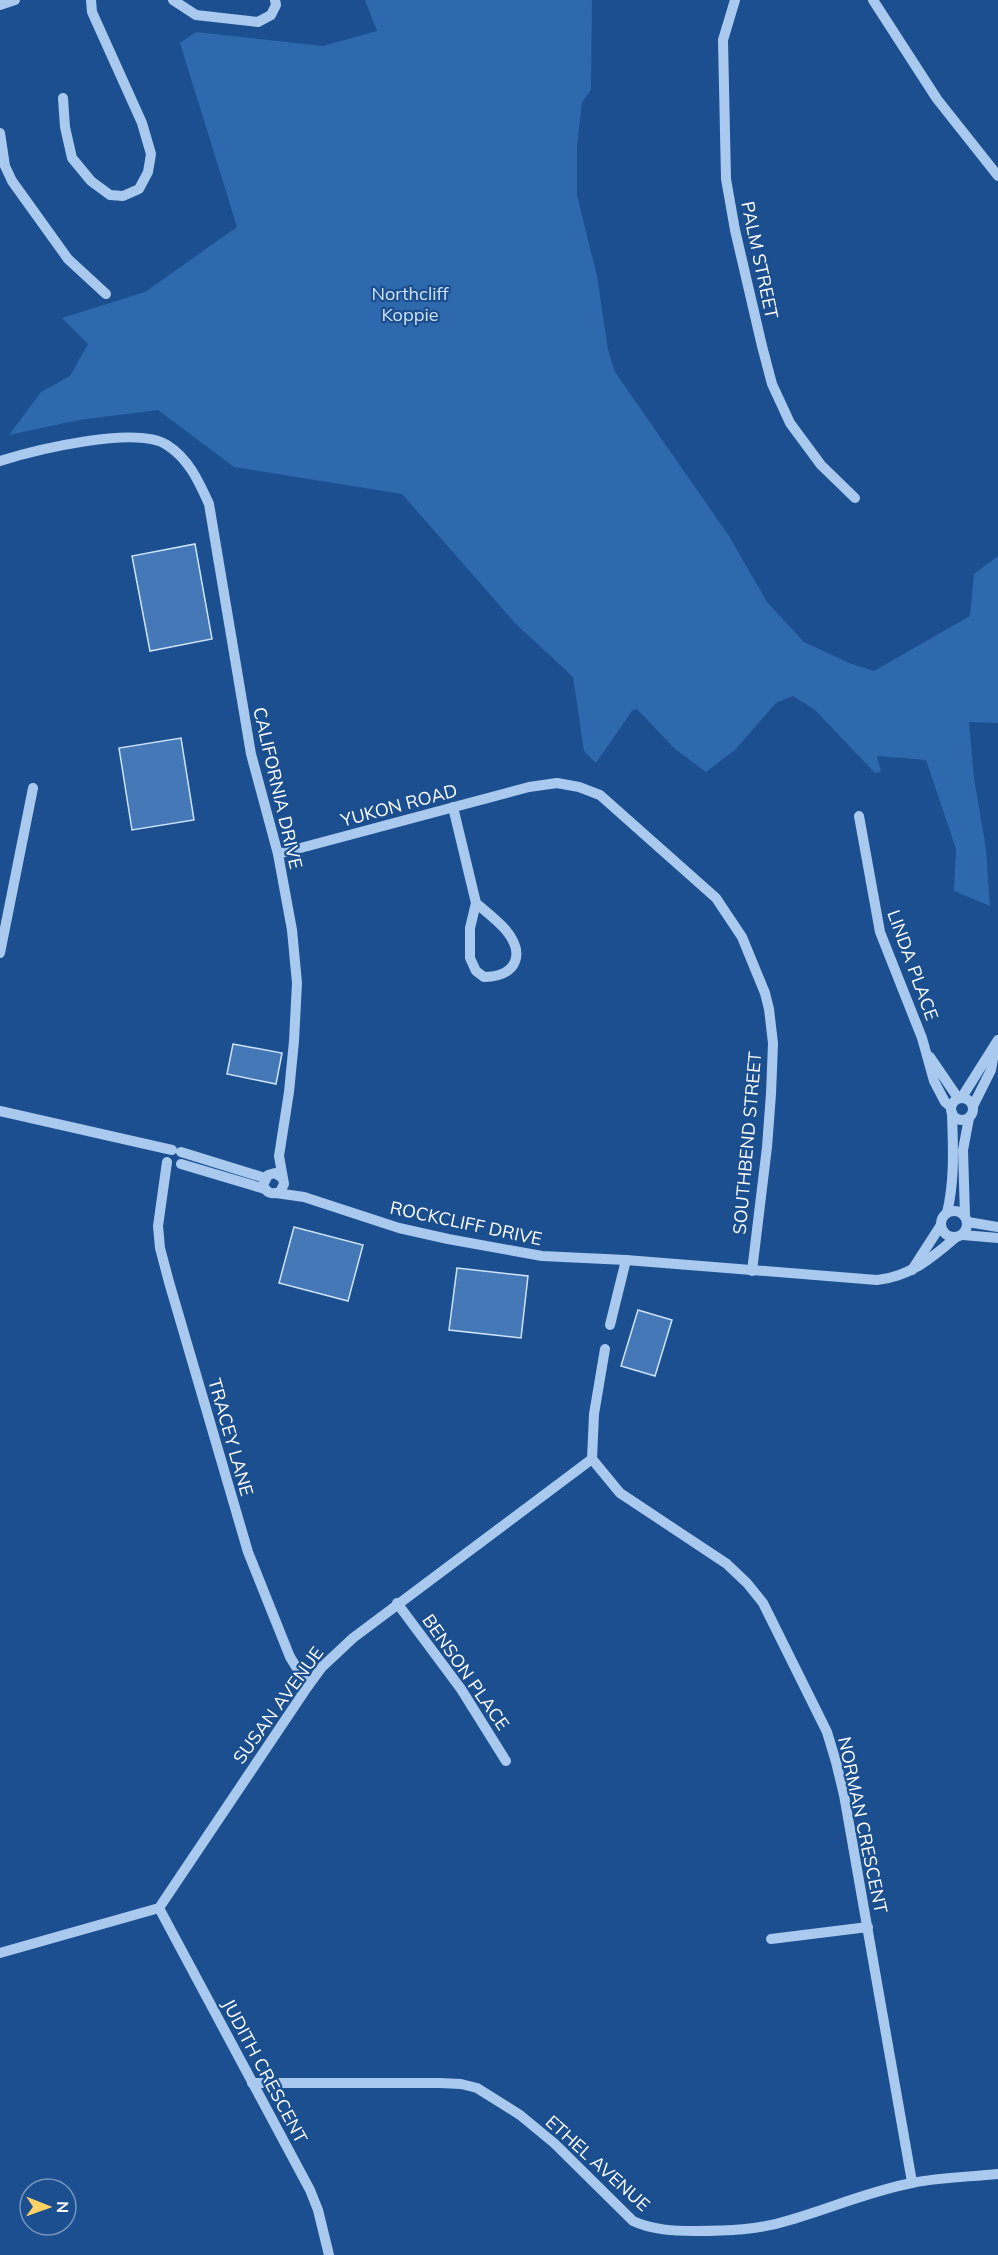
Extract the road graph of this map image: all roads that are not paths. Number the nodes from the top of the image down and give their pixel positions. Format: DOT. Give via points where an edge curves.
graph roads {
  1 [pos="15,0"];
  2 [pos="91,0"];
  3 [pos="173,0"];
  4 [pos="275,0"];
  5 [pos="735,0"];
  6 [pos="873,0"];
  7 [pos="0,5"];
  8 [pos="63,98"];
  9 [pos="0,133"];
  10 [pos="998,176"];
  11 [pos="106,294"];
  12 [pos="0,461"];
  13 [pos="855,498"];
  14 [pos="529,787"];
  15 [pos="33,788"];
  16 [pos="453,807"];
  17 [pos="859,816"];
  18 [pos="278,854"];
  19 [pos="476,903"];
  20 [pos="0,953"];
  21 [pos="996,1043"];
  22 [pos="956,1104"];
  23 [pos="973,1106"];
  24 [pos="0,1110"];
  25 [pos="969,1118"];
  26 [pos="279,1156"];
  27 [pos="174,1159"];
  28 [pos="282,1178"];
  29 [pos="266,1180"];
  30 [pos="276,1193"];
  31 [pos="304,1197"];
  32 [pos="947,1213"];
  33 [pos="966,1219"];
  34 [pos="941,1225"];
  35 [pos="998,1227"];
  36 [pos="959,1236"];
  37 [pos="998,1238"];
  38 [pos="626,1260"];
  39 [pos="912,1270"];
  40 [pos="752,1271"];
  41 [pos="610,1325"];
  42 [pos="605,1350"];
  43 [pos="592,1460"];
  44 [pos="397,1603"];
  45 [pos="308,1686"];
  46 [pos="506,1761"];
  47 [pos="159,1908"];
  48 [pos="868,1927"];
  49 [pos="771,1939"];
  50 [pos="0,1953"];
  51 [pos="252,2083"];
  52 [pos="998,2174"];
  53 [pos="912,2182"];
  54 [pos="329,2255"];
  1 -- 7 [label="street"];
  2 -- 8 [label="street" via="92,12 142,123 151,154 139,189 123,196 110,195 91,181 72,158"];
  3 -- 4 [label="street" via="196,15 258,22 271,15"];
  5 -- 13 [label="street, PALM STREET" via="723,40 726,179 762,346 772,384 790,423 821,465"];
  6 -- 10 [label="street" via="937,99"];
  9 -- 11 [label="street" via="5,166 12,181 68,259"];
  12 -- 18 [label="street, CALIFORNIA DRIVE" via="63,446 125,438 149,438 166,444 183,458 209,504 251,754"];
  14 -- 16 [label="street, YUKON ROAD"];
  14 -- 40 [label="street, SOUTHBEND STREET" via="557,783 600,795 716,898 741,938 765,993 773,1043 768,1137"];
  15 -- 20 [label="street"];
  16 -- 18 [label="street, YUKON ROAD"];
  16 -- 19 [label="street"];
  17 -- 22 [label="street, LINDA PLACE" via="880,932 934,1081 945,1102"];
  18 -- 26 [label="street, CALIFORNIA DRIVE" via="297,983 289,1092"];
  19 -- 19 [label="street" via="506,930 513,942 515,963 503,975 484,977 470,958 470,928"];
  21 -- 22 [label="street"];
  21 -- 23 [label="street" via="991,1070"];
  22 -- 23 [label="street" via="969,1100"];
  22 -- 25 [label="street" via="956,1118"];
  22 -- 32 [label="street" via="953,1179"];
  23 -- 25 [label="street"];
  24 -- 27 [label="street" via="143,1144"];
  25 -- 33 [label="street" via="963,1150"];
  26 -- 28 [label="street, CALIFORNIA DRIVE"];
  26 -- 29 [label="street, CALIFORNIA DRIVE"];
  27 -- 29 [label="street"];
  27 -- 45 [label="street, TRACEY LANE" via="164,1187 158,1226 160,1248 248,1552 290,1657"];
  28 -- 29 [label="street" via="275,1173"];
  28 -- 30 [label="street" via="283,1188"];
  28 -- 31 [label="street, ROCKCLIFF DRIVE"];
  29 -- 30 [label="street" via="271,1193"];
  30 -- 31 [label="street, ROCKCLIFF DRIVE"];
  31 -- 38 [label="street, ROCKCLIFF DRIVE" via="399,1228 448,1239 542,1256"];
  32 -- 33 [label="street" via="960,1212"];
  32 -- 34 [label="street"];
  33 -- 35 [label="street"];
  33 -- 36 [label="street" via="967,1229"];
  34 -- 36 [label="street" via="948,1236"];
  34 -- 39 [label="street"];
  36 -- 37 [label="street"];
  36 -- 39 [label="street, ROCKCLIFF DRIVE"];
  38 -- 40 [label="street, ROCKCLIFF DRIVE"];
  38 -- 41 [label="street"];
  39 -- 40 [label="street, ROCKCLIFF DRIVE" via="878,1280"];
  42 -- 43 [label="street" via="594,1414"];
  43 -- 44 [label="street, SUSAN AVENUE"];
  43 -- 48 [label="street, NORMAN CRESCENT" via="620,1493 727,1564 763,1603 827,1732"];
  44 -- 45 [label="street, SUSAN AVENUE" via="332,1656"];
  44 -- 46 [label="street, BENSON PLACE" via="461,1689"];
  45 -- 47 [label="street, SUSAN AVENUE"];
  47 -- 50 [label="street"];
  47 -- 51 [label="street, JUDITH CRESCENT"];
  48 -- 49 [label="street"];
  48 -- 53 [label="street, NORMAN CRESCENT"];
  51 -- 53 [label="street, ETHEL AVENUE" via="440,2083 477,2088 520,2115 554,2143 633,2221 645,2227 719,2231 769,2226"];
  51 -- 54 [label="street, JUDITH CRESCENT" via="310,2190"];
  52 -- 53 [label="street, ETHEL AVENUE"];
}
